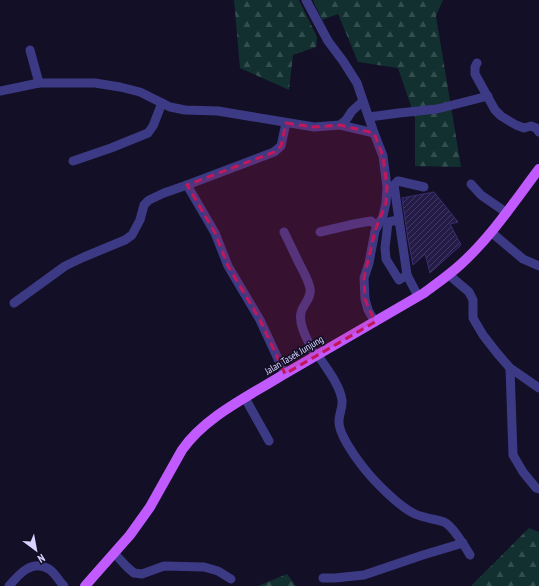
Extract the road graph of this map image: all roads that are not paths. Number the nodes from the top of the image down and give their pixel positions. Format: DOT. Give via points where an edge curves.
graph roads {
  1 [pos="306,0"];
  2 [pos="30,50"];
  3 [pos="477,63"];
  4 [pos="39,83"];
  5 [pos="0,91"];
  6 [pos="488,96"];
  7 [pos="363,101"];
  8 [pos="162,103"];
  9 [pos="369,117"];
  10 [pos="286,123"];
  11 [pos="340,125"];
  12 [pos="539,132"];
  13 [pos="374,133"];
  14 [pos="73,161"];
  15 [pos="539,169"];
  16 [pos="471,184"];
  17 [pos="187,186"];
  18 [pos="424,188"];
  19 [pos="506,213"];
  20 [pos="398,220"];
  21 [pos="378,226"];
  22 [pos="284,232"];
  23 [pos="320,232"];
  24 [pos="491,232"];
  25 [pos="539,266"];
  26 [pos="407,275"];
  27 [pos="449,275"];
  28 [pos="418,296"];
  29 [pos="14,303"];
  30 [pos="375,322"];
  31 [pos="317,355"];
  32 [pos="510,368"];
  33 [pos="285,374"];
  34 [pos="539,388"];
  35 [pos="245,398"];
  36 [pos="269,441"];
  37 [pos="539,489"];
  38 [pos="463,543"];
  39 [pos="114,553"];
  40 [pos="470,556"];
  41 [pos="323,578"];
  42 [pos="231,579"];
  43 [pos="8,586"];
  44 [pos="64,586"];
  45 [pos="85,586"];
  1 -- 7 [label="street" via="328,42 357,83"];
  2 -- 4 [label="street"];
  3 -- 6 [label="street" via="475,74"];
  4 -- 5 [label="street"];
  4 -- 8 [label="street" via="95,83 120,87 140,92"];
  6 -- 9 [label="street" via="437,109"];
  6 -- 12 [label="street" via="501,116 516,125 524,128 531,126"];
  7 -- 9 [label="street"];
  7 -- 11 [label="street"];
  8 -- 10 [label="street" via="185,110 218,111"];
  8 -- 14 [label="street" via="148,133"];
  9 -- 13 [label="street"];
  10 -- 11 [label="street" via="314,127"];
  10 -- 17 [label="street" via="281,146 274,152"];
  11 -- 13 [label="street"];
  13 -- 21 [label="street" via="383,156 387,187 383,216"];
  15 -- 19 [label="main road, Jalan Tasek Junjung"];
  16 -- 19 [label="street" via="481,195"];
  17 -- 29 [label="street" via="164,193 144,205 132,235 125,240 65,266"];
  17 -- 33 [label="street" via="215,233 228,266 260,320"];
  18 -- 20 [label="street" via="398,181 394,184"];
  19 -- 24 [label="main road, Jalan Tasek Junjung"];
  20 -- 26 [label="street"];
  20 -- 26 [label="street" via="388,222 386,259 399,280"];
  21 -- 23 [label="street" via="371,221"];
  21 -- 30 [label="street" via="364,278 365,299"];
  22 -- 31 [label="street" via="311,289 308,301 302,309 301,324"];
  24 -- 25 [label="street" via="523,259"];
  24 -- 27 [label="main road, Jalan Tasek Junjung"];
  26 -- 28 [label="street"];
  27 -- 28 [label="main road, Jalan Tasek Junjung"];
  27 -- 32 [label="street" via="470,292 473,300 473,318 496,354"];
  28 -- 30 [label="main road, Jalan Tasek Junjung"];
  30 -- 31 [label="main road, Jalan Tasek Junjung"];
  31 -- 33 [label="main road, Jalan Tasek Junjung"];
  31 -- 38 [label="street" via="341,393 343,402 338,423 341,435 362,466 403,506 414,513 446,522"];
  32 -- 34 [label="street"];
  32 -- 37 [label="street" via="513,454 523,472"];
  33 -- 35 [label="main road, Jalan Tasek Junjung"];
  35 -- 36 [label="street"];
  35 -- 39 [label="main road, Jalan Tasek Junjung" via="208,423 188,442 150,507"];
  38 -- 40 [label="street"];
  38 -- 41 [label="street" via="364,575"];
  39 -- 42 [label="street" via="134,573 142,574 164,566 204,567 218,571"];
  39 -- 45 [label="main road, Jalan Tasek Junjung"];
  43 -- 44 [label="street" via="27,568 40,566 50,570"];
}
